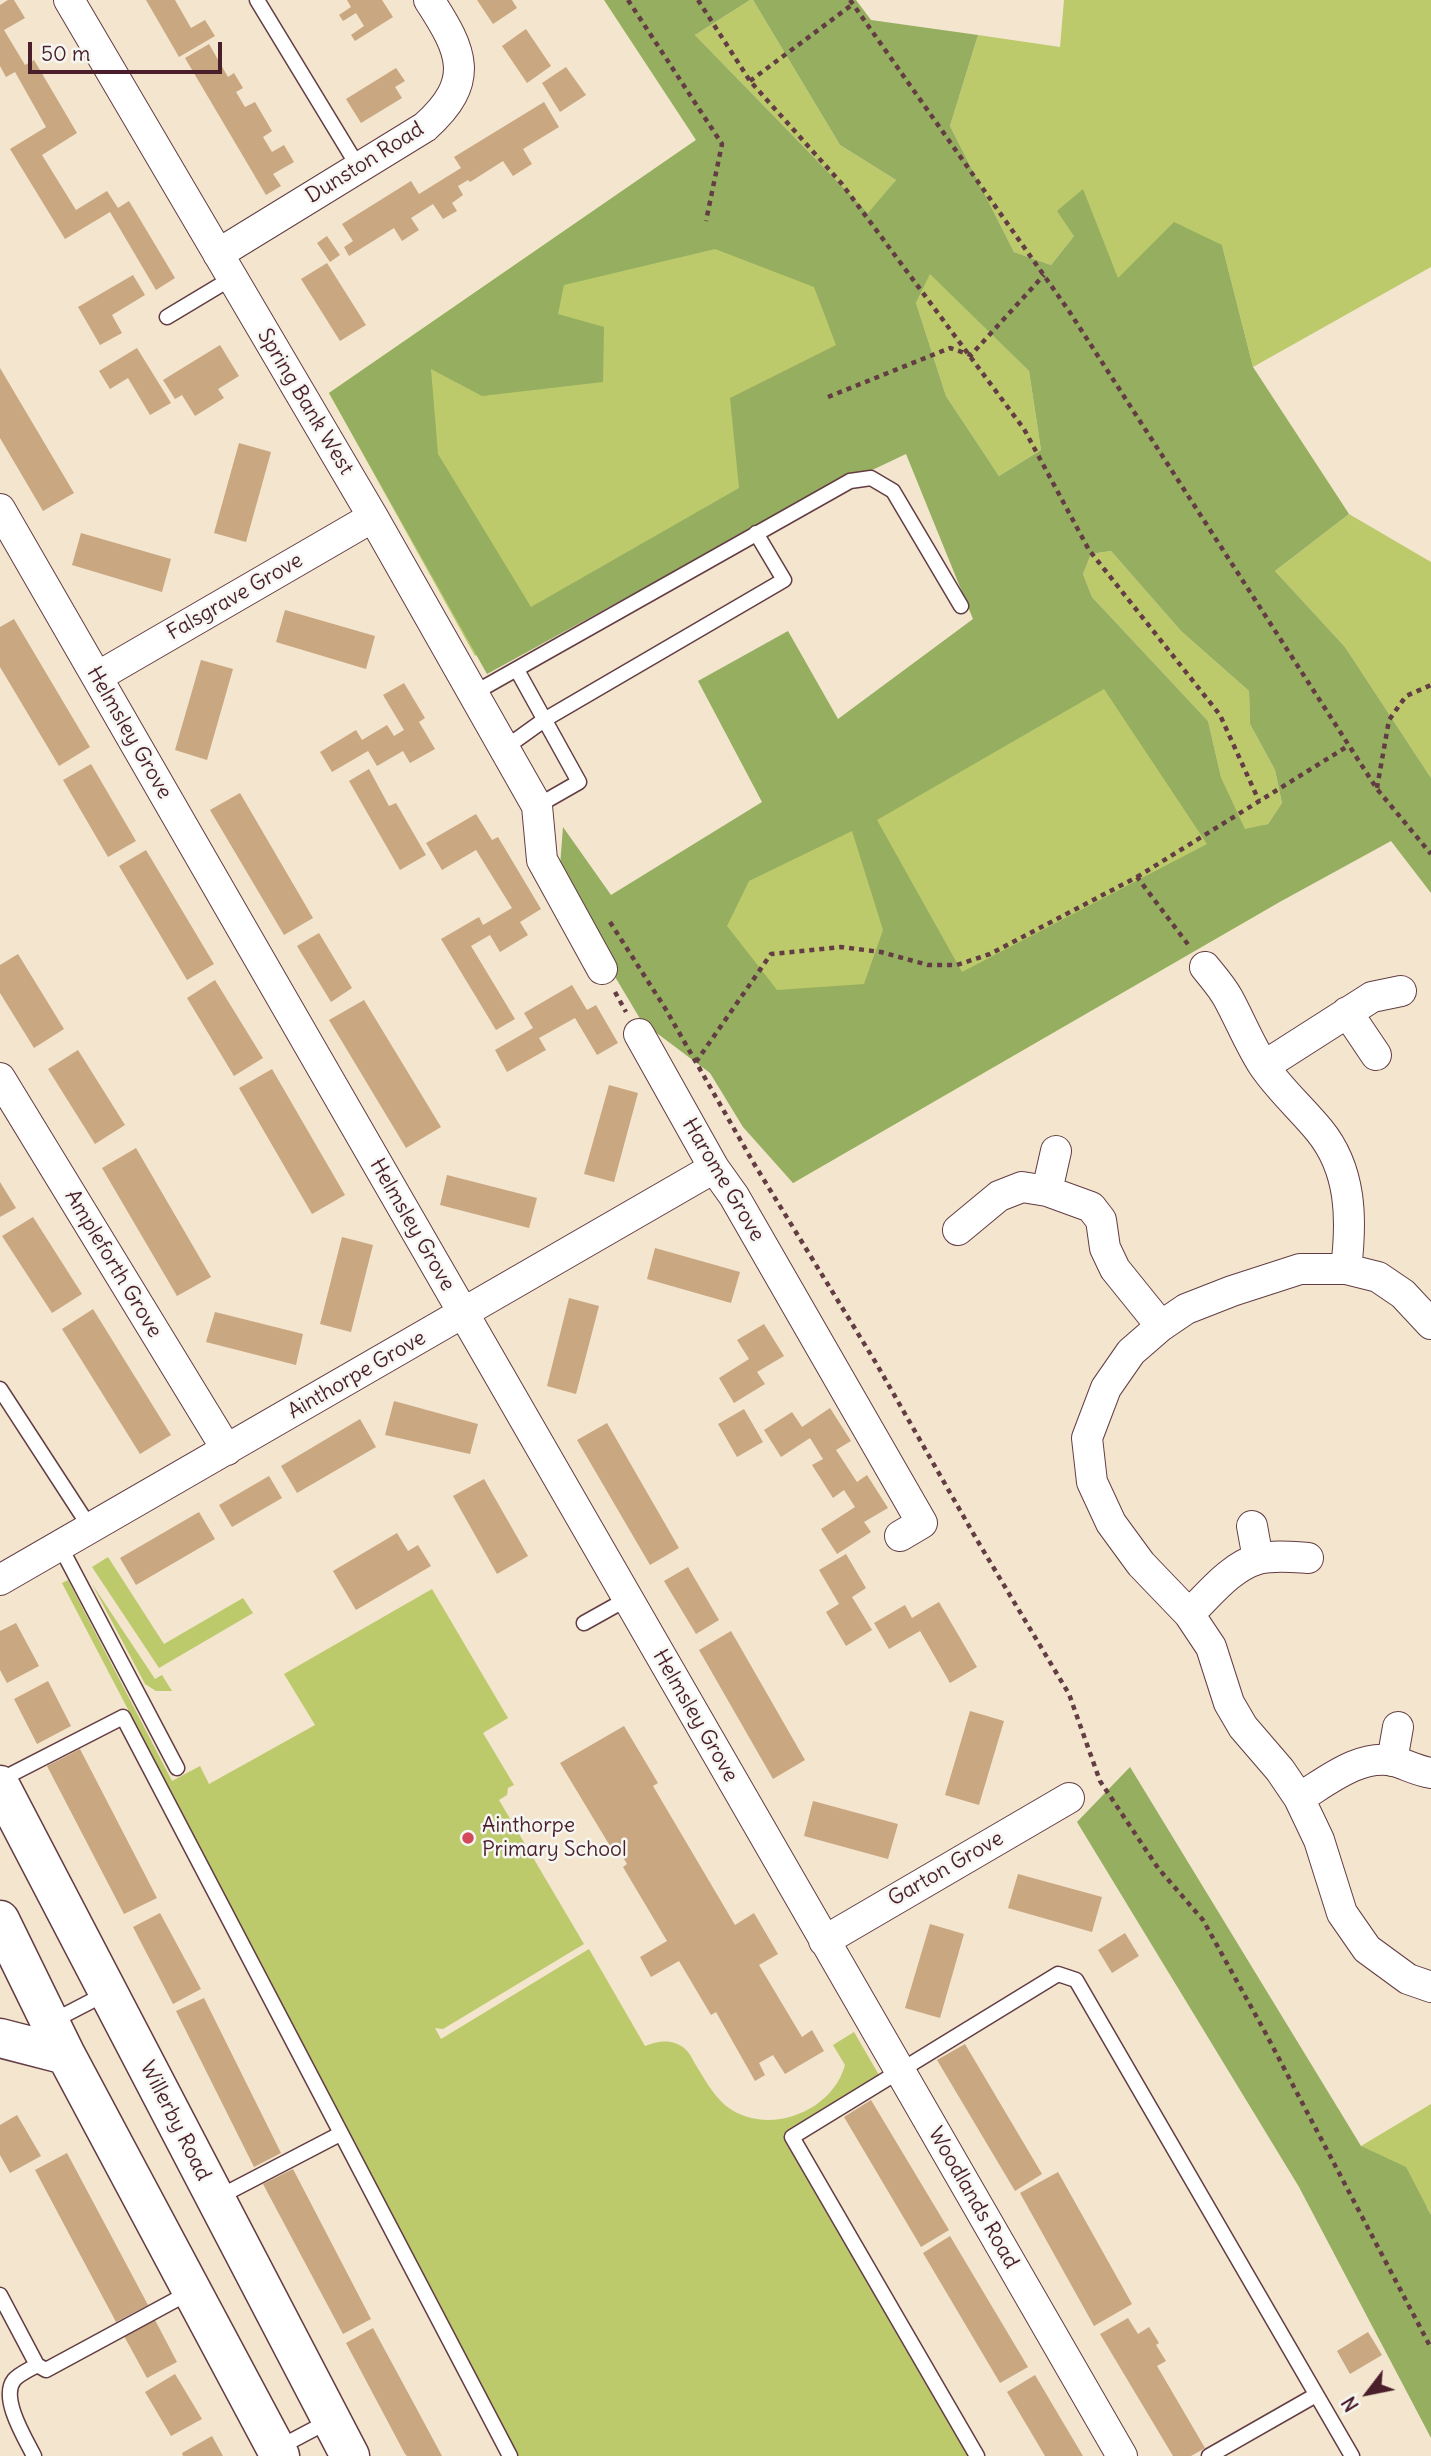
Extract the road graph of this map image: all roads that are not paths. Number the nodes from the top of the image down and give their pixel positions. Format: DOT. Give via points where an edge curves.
graph roads {
  1 [pos="69,0"];
  2 [pos="257,0"];
  3 [pos="429,0"];
  4 [pos="359,168"];
  5 [pos="225,266"];
  6 [pos="167,317"];
  7 [pos="0,509"];
  8 [pos="373,517"];
  9 [pos="755,533"];
  10 [pos="961,606"];
  11 [pos="517,670"];
  12 [pos="97,677"];
  13 [pos="474,693"];
  14 [pos="544,720"];
  15 [pos="505,748"];
  16 [pos="537,806"];
  17 [pos="1205,967"];
  18 [pos="602,969"];
  19 [pos="1401,991"];
  20 [pos="1347,1012"];
  21 [pos="639,1034"];
  22 [pos="1376,1055"];
  23 [pos="1264,1066"];
  24 [pos="0,1078"];
  25 [pos="1056,1151"];
  26 [pos="714,1168"];
  27 [pos="1048,1191"];
  28 [pos="958,1230"];
  29 [pos="1346,1269"];
  30 [pos="463,1314"];
  31 [pos="1431,1324"];
  32 [pos="1161,1326"];
  33 [pos="0,1389"];
  34 [pos="226,1450"];
  35 [pos="1252,1526"];
  36 [pos="91,1529"];
  37 [pos="900,1536"];
  38 [pos="60,1546"];
  39 [pos="1308,1558"];
  40 [pos="1258,1559"];
  41 [pos="0,1580"];
  42 [pos="627,1599"];
  43 [pos="1189,1614"];
  44 [pos="584,1623"];
  45 [pos="1398,1727"];
  46 [pos="1392,1761"];
  47 [pos="177,1768"];
  48 [pos="1431,1773"];
  49 [pos="0,1780"];
  50 [pos="0,1785"];
  51 [pos="1069,1798"];
  52 [pos="1298,1798"];
  53 [pos="824,1941"];
  54 [pos="4,1943"];
  55 [pos="1431,1987"];
  56 [pos="108,1993"];
  57 [pos="0,2016"];
  58 [pos="0,2038"];
  59 [pos="59,2038"];
  60 [pos="900,2071"];
  61 [pos="340,2134"];
  62 [pos="215,2199"];
  63 [pos="193,2290"];
  64 [pos="0,2295"];
  65 [pos="37,2365"];
  66 [pos="1315,2395"];
  67 [pos="331,2420"];
  68 [pos="278,2452"];
  69 [pos="34,2456"];
  70 [pos="350,2456"];
  71 [pos="510,2456"];
  72 [pos="977,2456"];
  73 [pos="1122,2456"];
  74 [pos="1209,2456"];
  75 [pos="1352,2456"];
  1 -- 5 [label="street, Spring Bank West"];
  2 -- 4 [label="lane"];
  3 -- 4 [label="street, Dunston Road" via="451,34 460,60 457,86 444,110 425,127"];
  4 -- 5 [label="street, Dunston Road"];
  5 -- 6 [label="lane"];
  5 -- 8 [label="street, Spring Bank West"];
  7 -- 12 [label="street, Helmsley Grove"];
  8 -- 12 [label="street, Falsgrave Grove"];
  8 -- 13 [label="street, Spring Bank West"];
  9 -- 10 [label="lane" via="850,481 871,478 893,491"];
  9 -- 11 [label="lane"];
  9 -- 14 [label="lane" via="784,580"];
  11 -- 13 [label="lane"];
  11 -- 14 [label="lane"];
  12 -- 30 [label="street, Helmsley Grove"];
  13 -- 15 [label="street, Spring Bank West"];
  14 -- 15 [label="lane"];
  14 -- 16 [label="lane" via="579,782"];
  15 -- 16 [label="street, Spring Bank West"];
  16 -- 18 [label="street" via="541,860"];
  17 -- 23 [label="street" via="1227,995"];
  19 -- 20 [label="street" via="1372,997"];
  20 -- 22 [label="street"];
  20 -- 23 [label="street"];
  21 -- 26 [label="street, Harome Grove"];
  23 -- 29 [label="street" via="1338,1159 1348,1195 1351,1233"];
  24 -- 34 [label="street, Ampleforth Grove"];
  25 -- 27 [label="street"];
  26 -- 30 [label="street, Ainthorpe Grove"];
  26 -- 37 [label="street, Harome Grove" via="922,1523"];
  27 -- 28 [label="street" via="1022,1187 999,1196"];
  27 -- 32 [label="street" via="1091,1207 1101,1220 1105,1248 1115,1269"];
  29 -- 31 [label="street" via="1378,1277 1404,1294"];
  29 -- 32 [label="street" via="1300,1269 1186,1309"];
  30 -- 34 [label="street, Ainthorpe Grove"];
  30 -- 42 [label="street, Helmsley Grove"];
  32 -- 43 [label="street" via="1131,1352 1106,1388 1087,1438 1093,1482 1111,1523 1141,1564"];
  33 -- 36 [label="lane"];
  34 -- 36 [label="street, Ainthorpe Grove"];
  35 -- 40 [label="street"];
  36 -- 38 [label="street, Ainthorpe Grove"];
  38 -- 41 [label="street, Ainthorpe Grove"];
  38 -- 47 [label="lane"];
  39 -- 40 [label="street"];
  40 -- 43 [label="street" via="1238,1568"];
  42 -- 44 [label="lane"];
  42 -- 53 [label="street, Helmsley Grove"];
  43 -- 52 [label="street" via="1211,1647 1229,1703 1243,1727"];
  45 -- 46 [label="street"];
  46 -- 48 [label="street"];
  46 -- 52 [label="street" via="1349,1767"];
  49 -- 61 [label="lane" via="122,1717"];
  50 -- 56 [label="street, Willerby Road"];
  51 -- 53 [label="street, Garton Grove"];
  52 -- 55 [label="street" via="1319,1840 1342,1913 1367,1949 1408,1979"];
  53 -- 60 [label="street, Woodlands Road"];
  54 -- 59 [label="street"];
  56 -- 59 [label="lane"];
  56 -- 62 [label="street, Willerby Road"];
  57 -- 59 [label="street" via="25,2011"];
  58 -- 59 [label="street"];
  59 -- 63 [label="street"];
  60 -- 66 [label="lane" via="1058,1974 1076,1980"];
  60 -- 72 [label="lane" via="792,2137"];
  60 -- 73 [label="street, Woodlands Road"];
  61 -- 62 [label="lane"];
  61 -- 71 [label="lane"];
  62 -- 67 [label="street, Willerby Road"];
  63 -- 65 [label="lane" via="46,2370"];
  63 -- 68 [label="street"];
  64 -- 65 [label="lane"];
  65 -- 69 [label="lane" via="8,2388 9,2405"];
  66 -- 74 [label="lane"];
  66 -- 75 [label="lane"];
  67 -- 68 [label="lane"];
  67 -- 70 [label="street, Willerby Road"];
}
